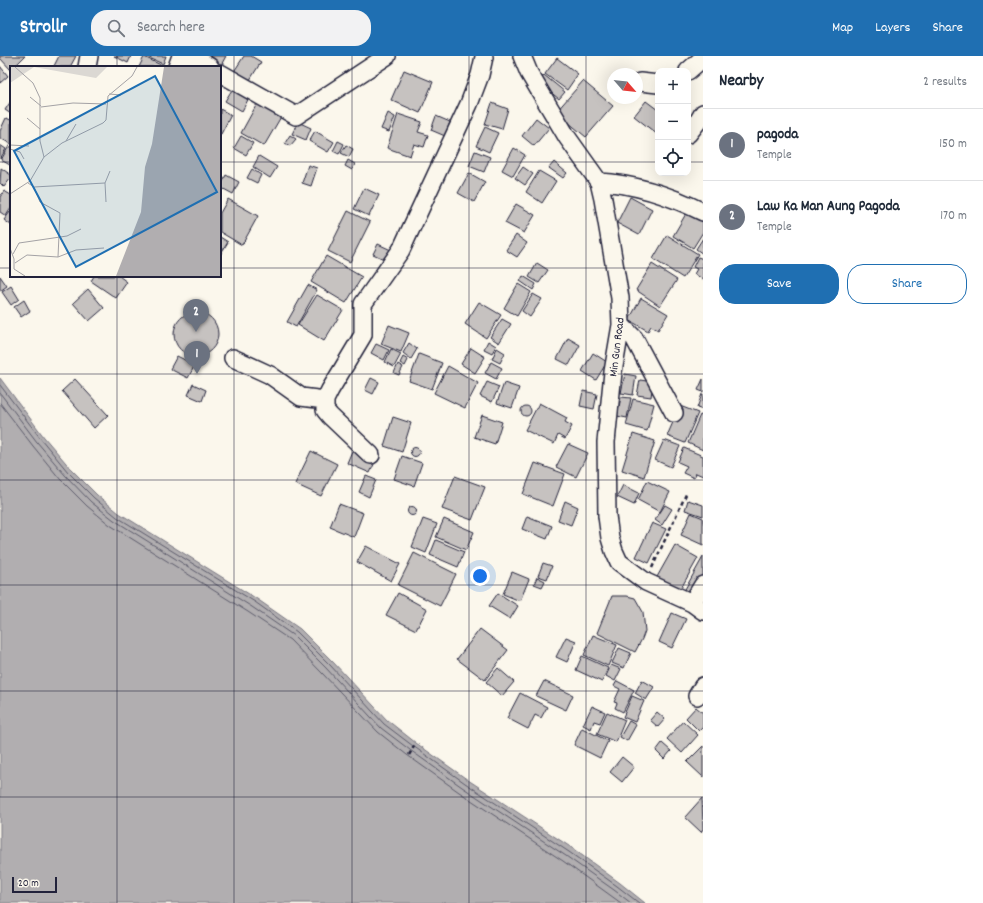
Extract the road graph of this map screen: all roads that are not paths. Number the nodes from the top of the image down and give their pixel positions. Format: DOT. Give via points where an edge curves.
graph roads {
  1 [pos="89,56"];
  2 [pos="181,56"];
  3 [pos="191,56"];
  4 [pos="387,56"];
  5 [pos="483,56"];
  6 [pos="522,56"];
  7 [pos="703,58"];
  8 [pos="87,66"];
  9 [pos="177,66"];
  10 [pos="208,66"];
  11 [pos="691,68"];
  12 [pos="221,74"];
  13 [pos="643,82"];
  14 [pos="655,84"];
  15 [pos="703,113"];
  16 [pos="691,130"];
  17 [pos="600,182"];
  18 [pos="703,212"];
  19 [pos="621,325"];
  20 [pos="233,358"];
  21 [pos="325,400"];
  22 [pos="674,413"];
  23 [pos="371,455"];
  24 [pos="703,585"];
  25 [pos="698,607"];
  1 -- 8 [label="street"];
  2 -- 9 [label="street"];
  3 -- 10 [label="street"];
  4 -- 12 [label="street" via="296,116"];
  5 -- 21 [label="street" via="480,75 469,104 401,250 362,304 363,335"];
  6 -- 17 [label="street, Min Gun Road" via="529,73 567,136"];
  7 -- 11 [label="street"];
  13 -- 14 [label="street"];
  15 -- 16 [label="street"];
  17 -- 18 [label="street" via="618,183 646,191"];
  17 -- 19 [label="street, Min Gun Road" via="620,298"];
  19 -- 22 [label="street" via="634,338"];
  19 -- 25 [label="street, Min Gun Road" via="606,442 607,516 610,538 619,562 646,582"];
  20 -- 21 [label="street" via="270,376 301,397"];
  21 -- 23 [label="street" via="325,410 330,416"];
  24 -- 25 [label="street"];
}
